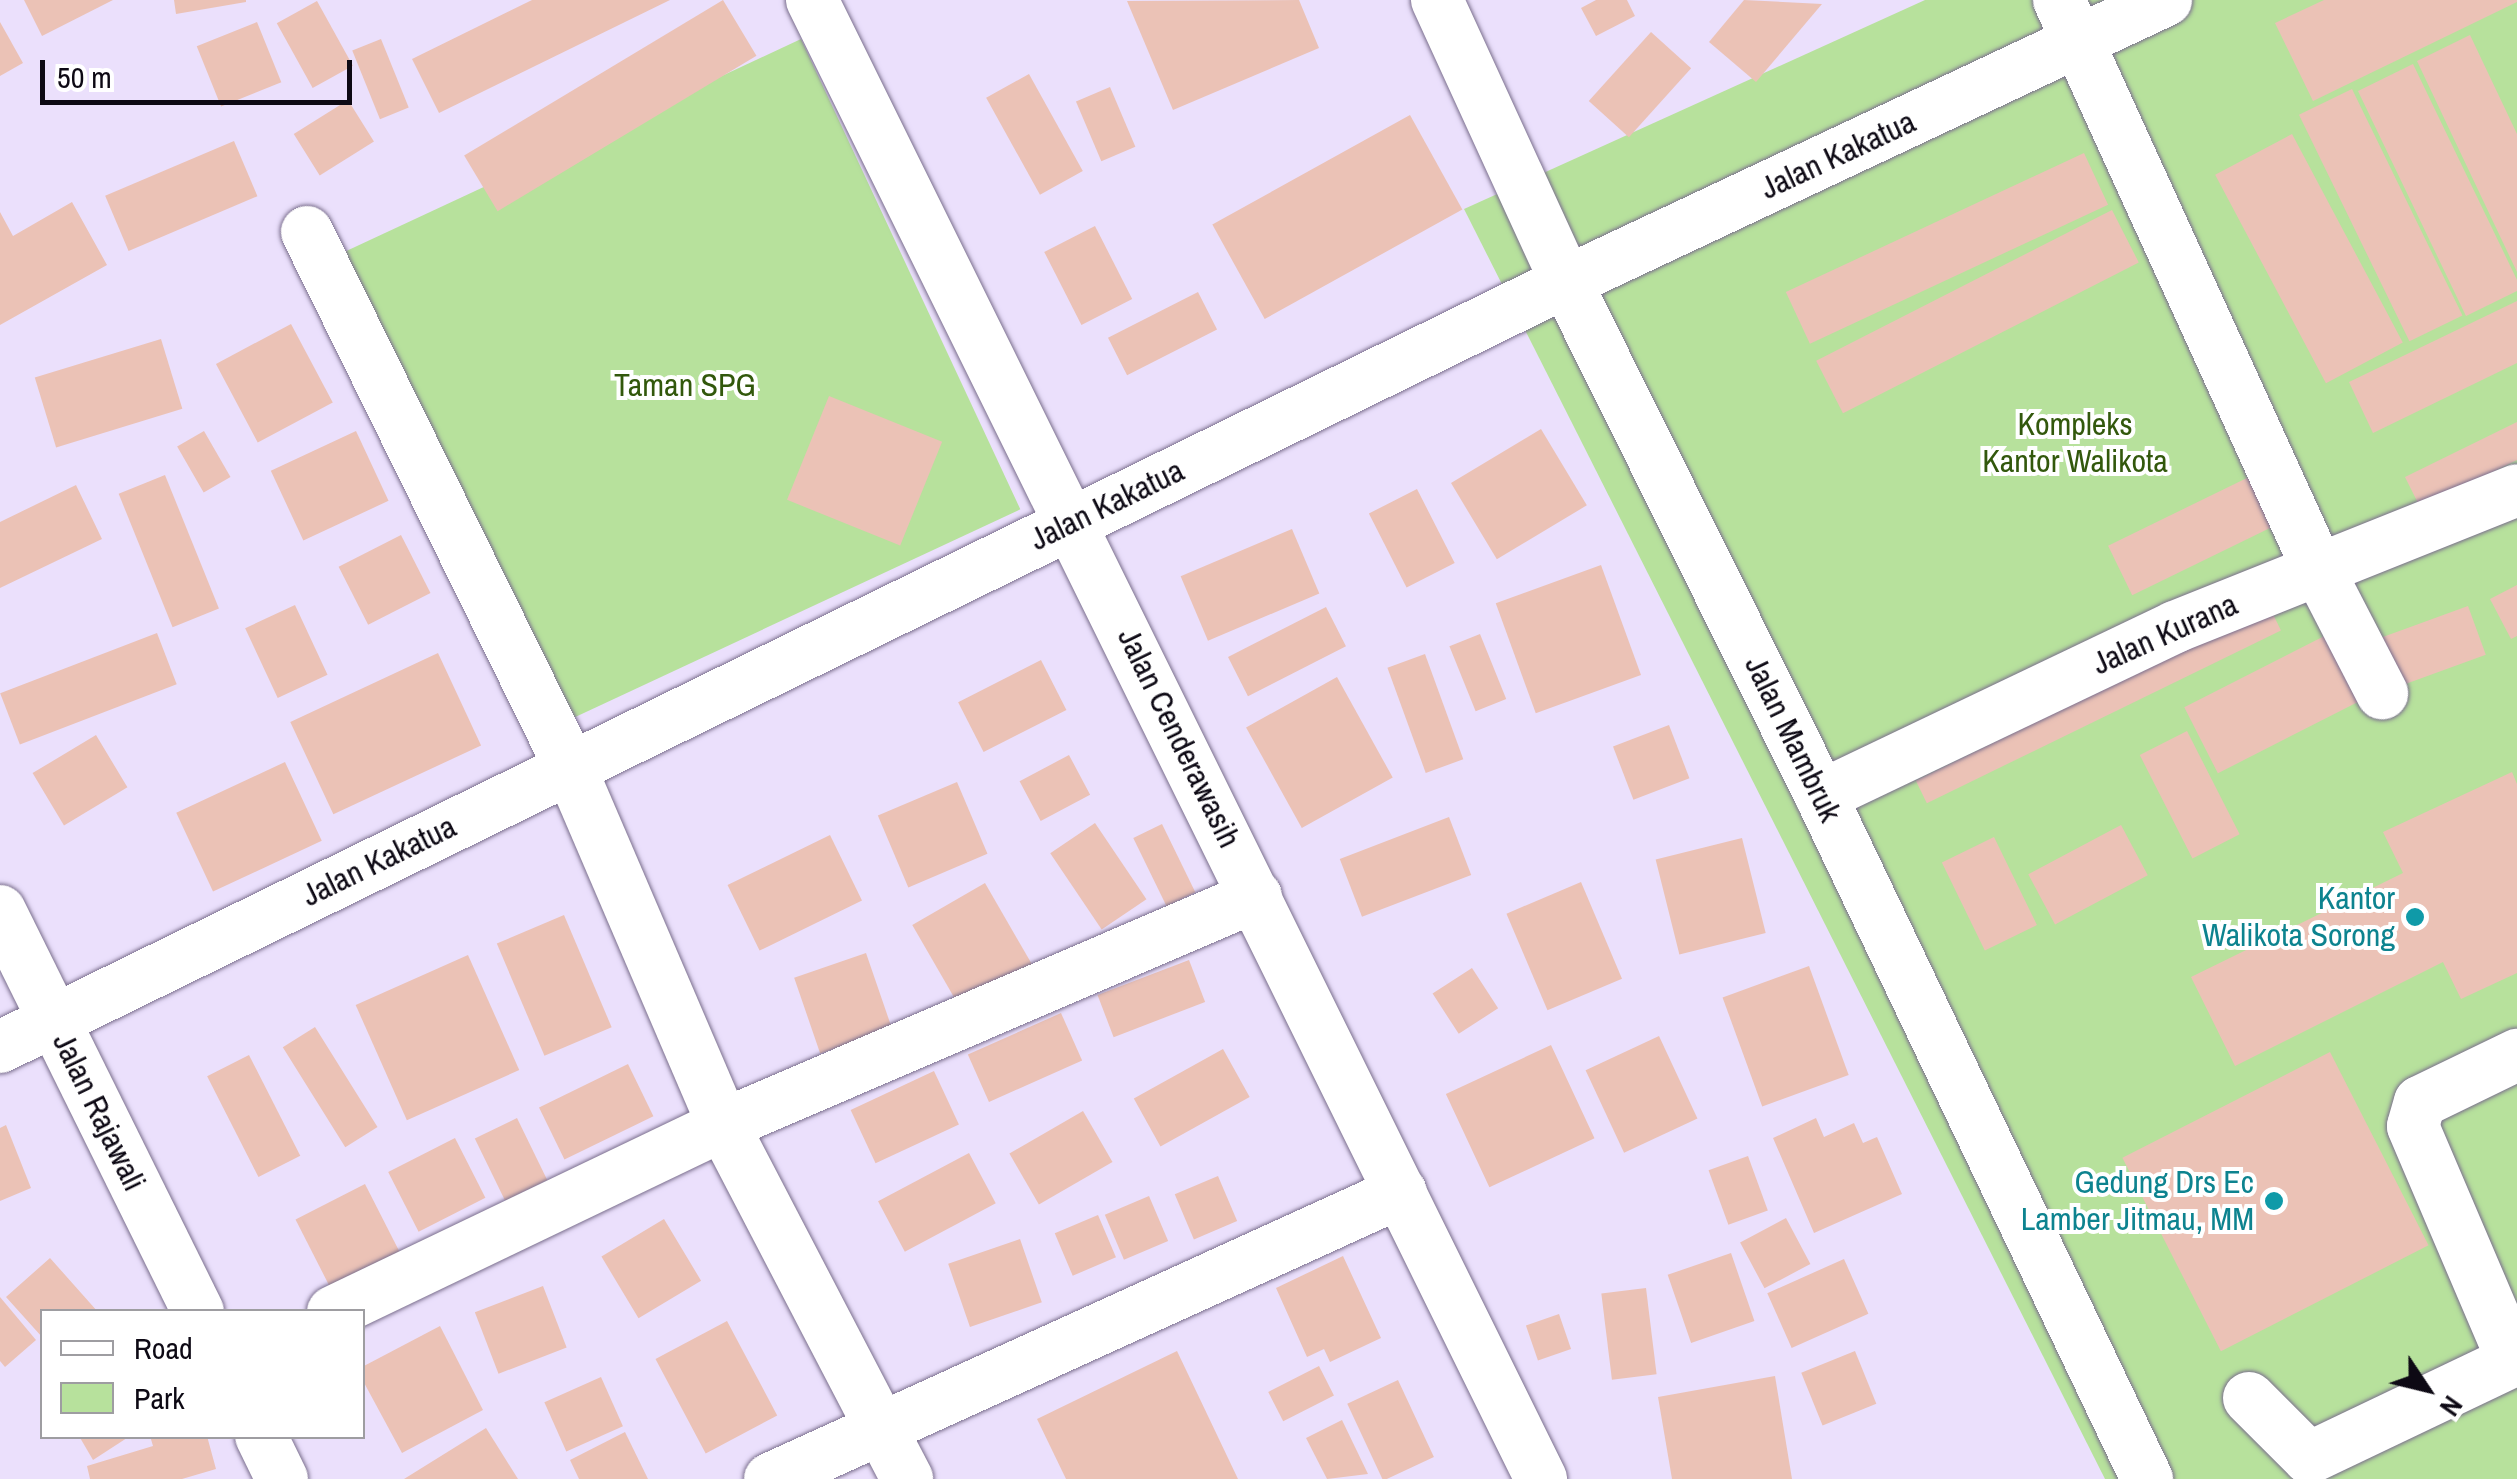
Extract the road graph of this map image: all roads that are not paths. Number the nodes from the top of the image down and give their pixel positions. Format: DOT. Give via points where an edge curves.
graph roads {
  1 [pos="812,0"];
  2 [pos="1436,0"];
  3 [pos="2166,0"];
  4 [pos="2069,21"];
  5 [pos="307,232"];
  6 [pos="1566,282"];
  7 [pos="2517,490"];
  8 [pos="1073,522"];
  9 [pos="2318,569"];
  10 [pos="2382,693"];
  11 [pos="569,765"];
  12 [pos="1822,796"];
  13 [pos="1256,896"];
  14 [pos="0,912"];
  15 [pos="53,1020"];
  16 [pos="0,1047"];
  17 [pos="2517,1055"];
  18 [pos="723,1125"];
  19 [pos="1401,1192"];
  20 [pos="197,1309"];
  21 [pos="338,1309"];
  22 [pos="2515,1360"];
  23 [pos="2249,1398"];
  24 [pos="882,1426"];
  25 [pos="262,1439"];
  26 [pos="282,1479"];
  27 [pos="770,1479"];
  28 [pos="907,1479"];
  29 [pos="1541,1479"];
  30 [pos="2147,1479"];
  1 -- 8 [label="street, Jalan Cenderawasih"];
  2 -- 6 [label="street, Jalan Mambruk"];
  3 -- 4 [label="street, Jalan Kakatua"];
  4 -- 6 [label="street, Jalan Kakatua"];
  4 -- 9 [label="street"];
  5 -- 11 [label="street"];
  6 -- 8 [label="street, Jalan Kakatua"];
  6 -- 12 [label="street, Jalan Mambruk"];
  7 -- 9 [label="street, Jalan Kurana"];
  8 -- 11 [label="street, Jalan Kakatua"];
  8 -- 13 [label="street, Jalan Cenderawasih"];
  9 -- 10 [label="street"];
  9 -- 12 [label="street, Jalan Kurana" via="2175,626"];
  11 -- 15 [label="street, Jalan Kakatua"];
  11 -- 18 [label="street"];
  12 -- 30 [label="street, Jalan Mambruk"];
  13 -- 18 [label="street"];
  13 -- 19 [label="street, Jalan Cenderawasih"];
  14 -- 15 [label="street, Jalan Rajawali"];
  15 -- 16 [label="street, Jalan Kakatua"];
  15 -- 20 [label="street, Jalan Rajawali"];
  17 -- 22 [label="street" via="2420,1102 2413,1126"];
  18 -- 21 [label="street"];
  18 -- 24 [label="street"];
  19 -- 24 [label="street"];
  19 -- 29 [label="street, Jalan Cenderawasih"];
  22 -- 23 [label="street" via="2309,1458"];
  24 -- 27 [label="street"];
  24 -- 28 [label="street"];
  25 -- 26 [label="street"];
}
